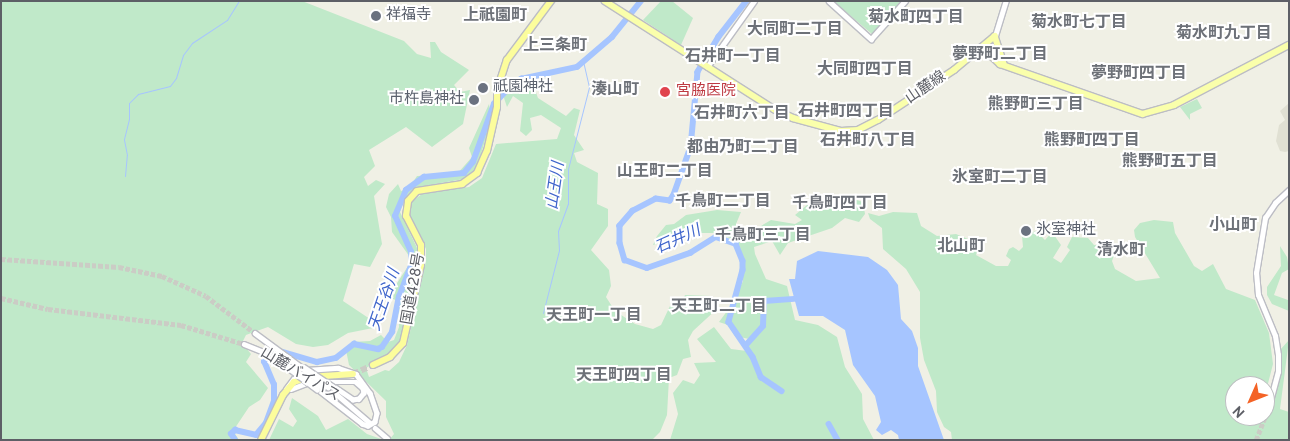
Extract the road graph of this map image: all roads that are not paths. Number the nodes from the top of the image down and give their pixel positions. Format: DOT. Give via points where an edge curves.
graph roads {
  1 [pos="550,1"];
  2 [pos="605,1"];
  3 [pos="754,1"];
  4 [pos="828,1"];
  5 [pos="904,1"];
  6 [pos="1006,1"];
  7 [pos="995,36"];
  8 [pos="1289,46"];
  9 [pos="982,47"];
  10 [pos="702,64"];
  11 [pos="1006,66"];
  12 [pos="1289,190"];
  13 [pos="255,333"];
  14 [pos="244,344"];
  15 [pos="373,365"];
  16 [pos="352,374"];
  17 [pos="1275,383"];
  18 [pos="326,386"];
  19 [pos="283,395"];
  20 [pos="369,422"];
  21 [pos="269,425"];
  22 [pos="375,428"];
  23 [pos="387,438"];
  24 [pos="261,440"];
  1 -- 15 [label="highway, 国道428号" via="507,60 487,150 472,178 453,186 426,187 414,193 408,201 406,216 420,245 421,264 403,343 398,352"];
  2 -- 10 [label="main road, 山麓線"];
  3 -- 10 [label="street"];
  4 -- 5 [label="street" via="871,39"];
  6 -- 7 [label="street"];
  7 -- 9 [label="main road, 山麓線"];
  7 -- 11 [label="main road" via="1000,60"];
  8 -- 11 [label="main road" via="1174,105 1143,114"];
  9 -- 10 [label="main road, 山麓線" via="885,115 863,128 846,132 793,118"];
  9 -- 11 [label="main road"];
  12 -- 17 [label="street" via="1265,218 1256,273 1258,295 1275,336 1278,355"];
  13 -- 18 [label="street, 山麓バイパス, bridge"];
  14 -- 18 [label="street, 山麓バイパス, bridge"];
  16 -- 19 [label="highway" via="298,379"];
  18 -- 18 [label="street" via="359,400 363,388 356,382"];
  18 -- 19 [label="street" via="362,424 368,426 375,422 377,413 368,389 358,377 346,370 301,371 291,378"];
  18 -- 20 [label="street, 山麓バイパス"];
  18 -- 21 [label="street" via="308,382 293,387"];
  19 -- 21 [label="highway"];
  21 -- 24 [label="highway"];
  22 -- 23 [label="street"];
}
